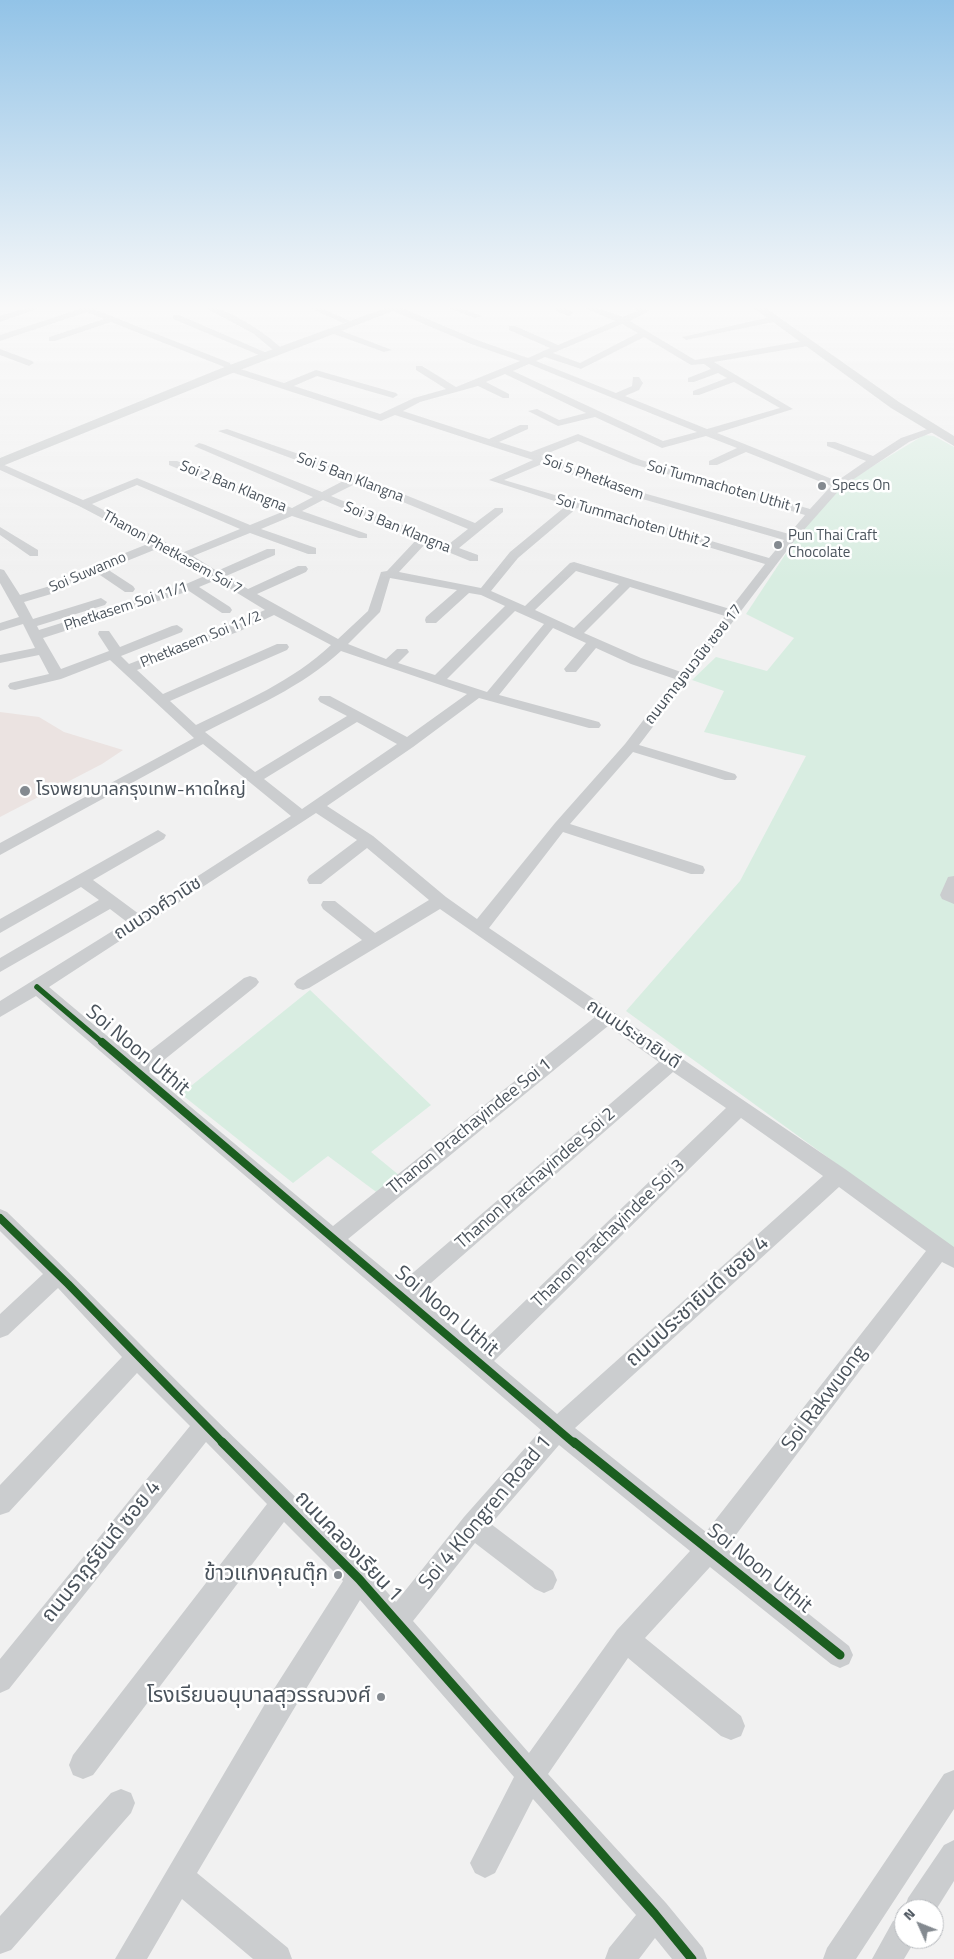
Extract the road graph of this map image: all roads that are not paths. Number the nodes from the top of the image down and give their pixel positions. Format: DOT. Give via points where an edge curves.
graph roads {
  1 [pos="153,397"];
  2 [pos="317,397"];
  3 [pos="388,397"];
  4 [pos="427,397"];
  5 [pos="560,397"];
  6 [pos="619,397"];
  7 [pos="768,397"];
  8 [pos="889,397"];
  9 [pos="896,397"];
  10 [pos="360,411"];
  11 [pos="533,411"];
  12 [pos="396,412"];
  13 [pos="594,414"];
  14 [pos="234,423"];
  15 [pos="524,427"];
  16 [pos="933,430"];
  17 [pos="954,432"];
  18 [pos="708,434"];
  19 [pos="49,439"];
  20 [pos="491,442"];
  21 [pos="954,442"];
  22 [pos="204,443"];
  23 [pos="831,444"];
  24 [pos="745,448"];
  25 [pos="0,456"];
  26 [pos="531,456"];
  27 [pos="542,460"];
  28 [pos="873,460"];
  29 [pos="713,463"];
  30 [pos="0,464"];
  31 [pos="356,479"];
  32 [pos="838,485"];
  33 [pos="321,497"];
  34 [pos="83,504"];
  35 [pos="574,505"];
  36 [pos="499,510"];
  37 [pos="292,512"];
  38 [pos="812,513"];
  39 [pos="476,528"];
  40 [pos="250,529"];
  41 [pos="0,530"];
  42 [pos="363,536"];
  43 [pos="791,538"];
  44 [pos="424,539"];
  45 [pos="158,544"];
  46 [pos="713,546"];
  47 [pos="450,549"];
  48 [pos="312,551"];
  49 [pos="271,552"];
  50 [pos="34,553"];
  51 [pos="184,556"];
  52 [pos="701,557"];
  53 [pos="474,558"];
  54 [pos="773,564"];
  55 [pos="99,569"];
  56 [pos="302,569"];
  57 [pos="0,573"];
  58 [pos="391,574"];
  59 [pos="217,576"];
  60 [pos="628,582"];
  61 [pos="190,587"];
  62 [pos="129,589"];
  63 [pos="466,589"];
  64 [pos="484,592"];
  65 [pos="247,594"];
  66 [pos="17,600"];
  67 [pos="101,602"];
  68 [pos="512,606"];
  69 [pos="226,610"];
  70 [pos="274,610"];
  71 [pos="526,612"];
  72 [pos="733,614"];
  73 [pos="432,620"];
  74 [pos="551,623"];
  75 [pos="0,627"];
  76 [pos="30,627"];
  77 [pos="177,629"];
  78 [pos="104,634"];
  79 [pos="575,634"];
  80 [pos="594,642"];
  81 [pos="340,646"];
  82 [pos="282,647"];
  83 [pos="42,650"];
  84 [pos="402,652"];
  85 [pos="115,654"];
  86 [pos="0,659"];
  87 [pos="388,664"];
  88 [pos="571,668"];
  89 [pos="128,669"];
  90 [pos="57,676"];
  91 [pos="683,677"];
  92 [pos="438,680"];
  93 [pos="15,686"];
  94 [pos="484,694"];
  95 [pos="325,699"];
  96 [pos="161,700"];
  97 [pos="357,716"];
  98 [pos="594,725"];
  99 [pos="200,735"];
  100 [pos="408,744"];
  101 [pos="630,747"];
  102 [pos="730,777"];
  103 [pos="253,779"];
  104 [pos="308,811"];
  105 [pos="560,826"];
  106 [pos="158,835"];
  107 [pos="367,840"];
  108 [pos="0,850"];
  109 [pos="697,870"];
  110 [pos="82,880"];
  111 [pos="315,880"];
  112 [pos="954,881"];
  113 [pos="954,898"];
  114 [pos="110,900"];
  115 [pos="440,901"];
  116 [pos="329,905"];
  117 [pos="139,922"];
  118 [pos="0,927"];
  119 [pos="479,929"];
  120 [pos="374,941"];
  121 [pos="0,966"];
  122 [pos="250,982"];
  123 [pos="303,984"];
  124 [pos="37,987"];
  125 [pos="0,1010"];
  126 [pos="607,1017"];
  127 [pos="672,1062"];
  128 [pos="136,1072"];
  129 [pos="739,1108"];
  130 [pos="838,1175"];
  131 [pos="2,1224"];
  132 [pos="334,1238"];
  133 [pos="947,1254"];
  134 [pos="58,1274"];
  135 [pos="401,1296"];
  136 [pos="0,1328"];
  137 [pos="137,1357"];
  138 [pos="479,1360"];
  139 [pos="205,1425"];
  140 [pos="557,1429"];
  141 [pos="284,1502"];
  142 [pos="0,1503"];
  143 [pos="473,1526"];
  144 [pos="709,1549"];
  145 [pos="359,1579"];
  146 [pos="544,1580"];
  147 [pos="397,1621"];
  148 [pos="626,1639"];
  149 [pos="840,1655"];
  150 [pos="0,1680"];
  151 [pos="731,1726"];
  152 [pos="83,1765"];
  153 [pos="530,1775"];
  154 [pos="954,1784"];
  155 [pos="121,1803"];
  156 [pos="954,1855"];
  157 [pos="485,1863"];
  158 [pos="180,1878"];
  159 [pos="925,1899"];
  160 [pos="655,1914"];
  161 [pos="0,1939"];
  162 [pos="894,1948"];
  163 [pos="130,1959"];
  164 [pos="277,1959"];
  165 [pos="620,1959"];
  166 [pos="692,1959"];
  167 [pos="838,1959"];
  168 [pos="887,1959"];
  1 -- 19 [label="main road"];
  2 -- 10 [label="street"];
  3 -- 10 [label="street"];
  4 -- 12 [label="street"];
  5 -- 13 [label="street"];
  6 -- 18 [label="street"];
  7 -- 18 [label="street" via="788,409"];
  8 -- 16 [label="main road"];
  9 -- 17 [label="main road"];
  10 -- 12 [label="street" via="381,418"];
  11 -- 13 [label="street" via="560,423"];
  12 -- 20 [label="street, Soi 5 Phetkasem"];
  13 -- 18 [label="street" via="662,445"];
  14 -- 22 [label="street"];
  15 -- 20 [label="street"];
  16 -- 21 [label="main road"];
  16 -- 28 [label="street, ถนนกาญจนวนิช ซอย 17" via="905,440"];
  18 -- 24 [label="street"];
  19 -- 25 [label="main road"];
  19 -- 30 [label="main road"];
  20 -- 26 [label="street, Soi 5 Phetkasem"];
  22 -- 31 [label="street, Soi 5 Ban Klangna"];
  22 -- 33 [label="street, Soi 3 Ban Klangna"];
  22 -- 37 [label="street, Soi 2 Ban Klangna" via="173,462"];
  23 -- 28 [label="street"];
  24 -- 29 [label="street"];
  24 -- 32 [label="street"];
  26 -- 27 [label="street, Soi 5 Phetkasem"];
  26 -- 38 [label="street, Soi Tummachoten Uthit 1" via="578,437 637,462"];
  27 -- 35 [label="street, Soi Tummachoten Uthit 2" via="494,480"];
  27 -- 43 [label="street, Soi 5 Phetkasem" via="643,496"];
  28 -- 32 [label="street, ถนนกาญจนวนิช ซอย 17"];
  30 -- 34 [label="street, Thanon Phetkasem Soi 7"];
  31 -- 33 [label="street"];
  31 -- 39 [label="street, Soi 5 Ban Klangna"];
  32 -- 38 [label="street, ถนนกาญจนวนิช ซอย 17"];
  33 -- 37 [label="street"];
  33 -- 44 [label="street, Soi 3 Ban Klangna"];
  34 -- 40 [label="street" via="137,481"];
  34 -- 45 [label="street, Thanon Phetkasem Soi 7"];
  35 -- 46 [label="street, Soi Tummachoten Uthit 2"];
  35 -- 64 [label="street" via="514,556"];
  36 -- 39 [label="street"];
  37 -- 40 [label="street"];
  37 -- 42 [label="street, Soi 2 Ban Klangna"];
  38 -- 43 [label="street, ถนนกาญจนวนิช ซอย 17"];
  39 -- 47 [label="street"];
  40 -- 48 [label="street"];
  40 -- 51 [label="street"];
  41 -- 50 [label="street"];
  43 -- 54 [label="street, ถนนกาญจนวนิช ซอย 17"];
  44 -- 47 [label="street, Soi 3 Ban Klangna"];
  44 -- 58 [label="street"];
  45 -- 51 [label="street, Thanon Phetkasem Soi 7"];
  45 -- 55 [label="street, Soi Suwanno"];
  46 -- 52 [label="street"];
  46 -- 54 [label="street, Soi Tummachoten Uthit 2"];
  47 -- 53 [label="street, Soi 3 Ban Klangna"];
  49 -- 59 [label="street, Phetkasem Soi 11/1"];
  51 -- 59 [label="street, Thanon Phetkasem Soi 7"];
  54 -- 72 [label="street, ถนนกาญจนวนิช ซอย 17"];
  55 -- 62 [label="street"];
  55 -- 66 [label="street, Soi Suwanno"];
  56 -- 65 [label="street"];
  57 -- 66 [label="street"];
  58 -- 63 [label="street"];
  58 -- 81 [label="street" via="385,575 374,612"];
  59 -- 61 [label="street, Phetkasem Soi 11/1"];
  59 -- 65 [label="street, Thanon Phetkasem Soi 7"];
  60 -- 71 [label="street" via="574,566"];
  60 -- 72 [label="street"];
  60 -- 79 [label="street"];
  61 -- 69 [label="street"];
  61 -- 76 [label="street, Phetkasem Soi 11/1"];
  63 -- 64 [label="street"];
  63 -- 73 [label="street"];
  64 -- 68 [label="street"];
  65 -- 70 [label="street, Thanon Phetkasem Soi 7"];
  66 -- 76 [label="street"];
  67 -- 76 [label="street"];
  68 -- 71 [label="street"];
  68 -- 92 [label="street"];
  70 -- 81 [label="street, Thanon Phetkasem Soi 7"];
  70 -- 89 [label="street, Phetkasem Soi 11/2"];
  71 -- 74 [label="street"];
  72 -- 91 [label="street, ถนนกาญจนวนิช ซอย 17"];
  74 -- 79 [label="street"];
  74 -- 94 [label="street, ถนนวงศ์วานิช"];
  75 -- 76 [label="street"];
  76 -- 83 [label="street"];
  77 -- 85 [label="street"];
  78 -- 85 [label="street, ถนนประชายินดี"];
  79 -- 80 [label="street"];
  80 -- 88 [label="street"];
  80 -- 91 [label="street"];
  81 -- 87 [label="street, Thanon Phetkasem Soi 7"];
  81 -- 99 [label="street" via="299,677"];
  82 -- 96 [label="street"];
  83 -- 86 [label="street"];
  83 -- 90 [label="street"];
  84 -- 87 [label="street"];
  85 -- 89 [label="street, ถนนประชายินดี"];
  85 -- 90 [label="street"];
  87 -- 92 [label="street, Thanon Phetkasem Soi 7"];
  89 -- 96 [label="street, ถนนประชายินดี"];
  90 -- 93 [label="street"];
  91 -- 101 [label="street, ถนนกาญจนวนิช ซอย 17"];
  92 -- 94 [label="street, Thanon Phetkasem Soi 7"];
  94 -- 98 [label="street, Thanon Phetkasem Soi 7"];
  94 -- 100 [label="street, ถนนวงศ์วานิช"];
  95 -- 97 [label="street"];
  96 -- 99 [label="street, ถนนประชายินดี"];
  97 -- 100 [label="street"];
  97 -- 103 [label="street"];
  99 -- 103 [label="street, ถนนประชายินดี"];
  99 -- 108 [label="street"];
  100 -- 104 [label="street, ถนนวงศ์วานิช"];
  101 -- 102 [label="street"];
  101 -- 105 [label="street, ถนนกาญจนวนิช ซอย 17"];
  103 -- 104 [label="street, ถนนประชายินดี"];
  104 -- 107 [label="street, ถนนประชายินดี"];
  104 -- 117 [label="street, ถนนวงศ์วานิช"];
  105 -- 109 [label="street"];
  105 -- 119 [label="street, ถนนกาญจนวนิช ซอย 17"];
  106 -- 110 [label="street"];
  107 -- 111 [label="street"];
  107 -- 115 [label="street, ถนนประชายินดี"];
  110 -- 114 [label="street"];
  110 -- 118 [label="street"];
  112 -- 113 [label="street" via="948,895"];
  114 -- 117 [label="street"];
  114 -- 121 [label="street"];
  115 -- 119 [label="street, ถนนประชายินดี"];
  115 -- 120 [label="street"];
  116 -- 120 [label="street"];
  117 -- 124 [label="street, ถนนวงศ์วานิช"];
  119 -- 126 [label="street, ถนนประชายินดี"];
  120 -- 123 [label="street"];
  122 -- 128 [label="street"];
  124 -- 125 [label="street, ถนนวงศ์วานิช"];
  124 -- 128 [label="street, Soi Noon Uthit"];
  126 -- 127 [label="street, ถนนประชายินดี"];
  126 -- 132 [label="street, Thanon Prachayindee Soi 1"];
  127 -- 129 [label="street, ถนนประชายินดี"];
  127 -- 135 [label="street, Thanon Prachayindee Soi 2"];
  128 -- 132 [label="street, Soi Noon Uthit"];
  129 -- 130 [label="street, ถนนประชายินดี"];
  129 -- 138 [label="street, Thanon Prachayindee Soi 3"];
  130 -- 133 [label="street, ถนนประชายินดี"];
  130 -- 140 [label="street, ถนนประชายินดี ซอย 4"];
  131 -- 134 [label="street, ถนนคลองเรียน 1"];
  132 -- 135 [label="street, Soi Noon Uthit"];
  133 -- 144 [label="street, Soi Rakwuong"];
  134 -- 136 [label="street"];
  134 -- 137 [label="street, ถนนคลองเรียน 1"];
  135 -- 138 [label="street, Soi Noon Uthit"];
  137 -- 139 [label="street, ถนนคลองเรียน 1"];
  137 -- 142 [label="street"];
  138 -- 140 [label="street, Soi Noon Uthit"];
  139 -- 141 [label="street, ถนนคลองเรียน 1"];
  139 -- 150 [label="street, ถนนราฎร์ยินดี ซอย 4"];
  140 -- 143 [label="street, Soi 4 Klongren Road 1"];
  140 -- 144 [label="street, Soi Noon Uthit"];
  141 -- 145 [label="street, ถนนคลองเรียน 1"];
  141 -- 152 [label="street"];
  143 -- 146 [label="street"];
  143 -- 147 [label="street, Soi 4 Klongren Road 1"];
  144 -- 148 [label="street, Soi Rakwuong"];
  144 -- 149 [label="street, Soi Noon Uthit"];
  145 -- 147 [label="street, ถนนคลองเรียน 1"];
  145 -- 158 [label="street" via="282,1702"];
  147 -- 153 [label="street, ถนนคลองเรียน 1"];
  148 -- 151 [label="street"];
  148 -- 153 [label="street, Soi Rakwuong"];
  153 -- 157 [label="street, Soi Rakwuong"];
  153 -- 160 [label="street, ถนนคลองเรียน 1"];
  154 -- 167 [label="street"];
  155 -- 161 [label="street"];
  156 -- 159 [label="street"];
  158 -- 163 [label="street"];
  158 -- 164 [label="street"];
  160 -- 165 [label="street"];
  160 -- 166 [label="street, ถนนคลองเรียน 1"];
  162 -- 168 [label="street"];
}
